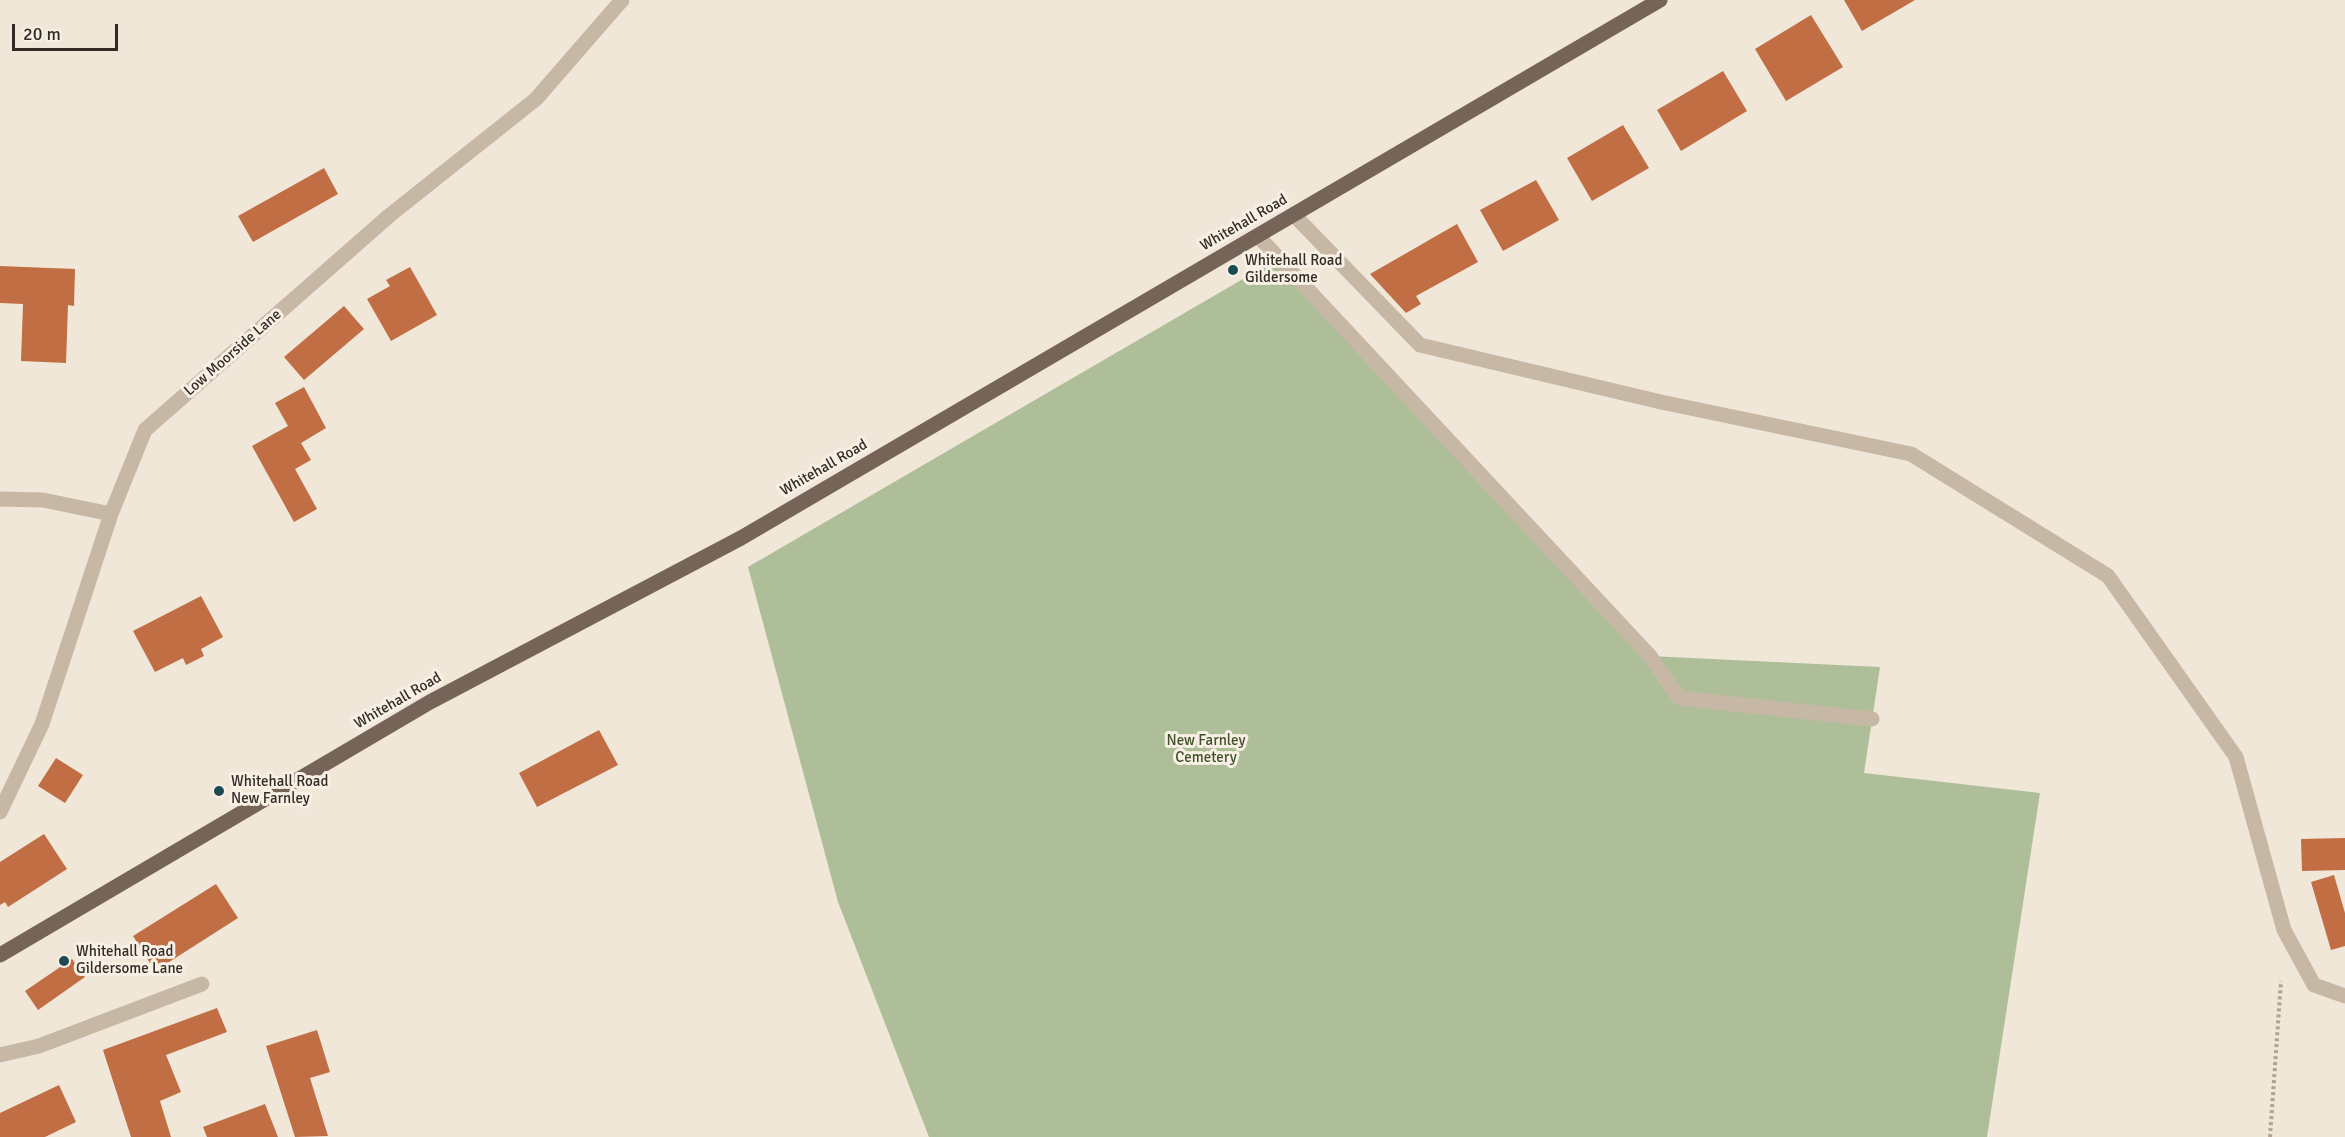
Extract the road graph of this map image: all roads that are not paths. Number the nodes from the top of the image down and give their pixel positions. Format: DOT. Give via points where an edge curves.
graph roads {
  1 [pos="622,0"];
  2 [pos="1660,0"];
  3 [pos="1294,215"];
  4 [pos="1258,236"];
  5 [pos="0,499"];
  6 [pos="111,514"];
  7 [pos="1872,719"];
  8 [pos="1,811"];
  9 [pos="0,956"];
  10 [pos="202,984"];
  11 [pos="2345,996"];
  12 [pos="0,1055"];
  1 -- 6 [label="street, Low Moorside Lane" via="536,99 390,215 145,430"];
  2 -- 3 [label="main road, Whitehall Road"];
  3 -- 4 [label="main road, Whitehall Road"];
  3 -- 11 [label="street" via="1420,345 1661,402 1911,454 2108,576 2236,757 2284,930 2314,985"];
  4 -- 7 [label="street" via="1650,656 1679,698"];
  4 -- 9 [label="main road, Whitehall Road" via="741,538 430,702"];
  5 -- 6 [label="street" via="44,500"];
  6 -- 8 [label="street, Low Moorside Lane" via="42,724"];
  10 -- 12 [label="street" via="39,1046"];
}
